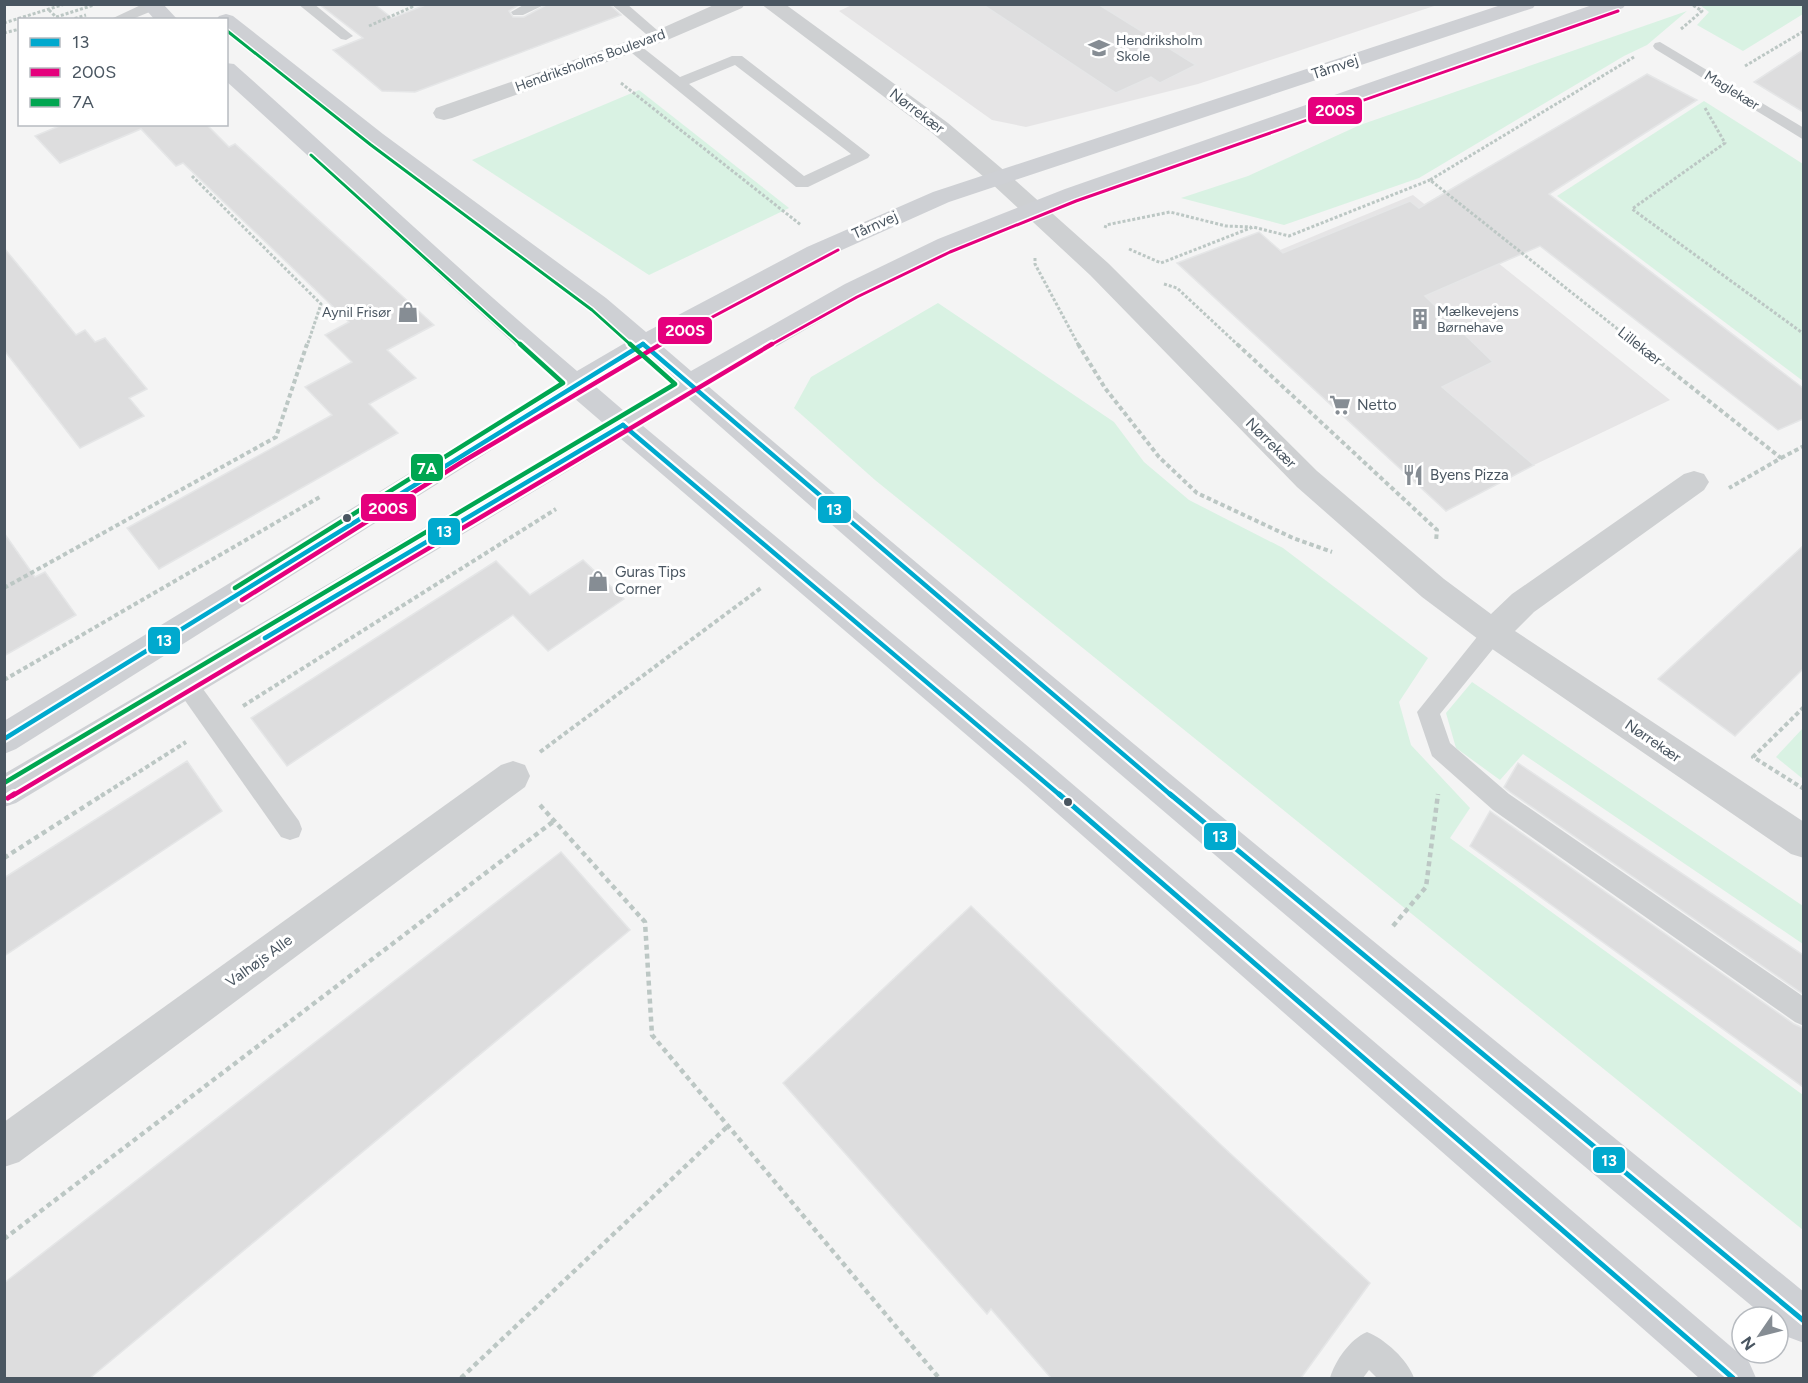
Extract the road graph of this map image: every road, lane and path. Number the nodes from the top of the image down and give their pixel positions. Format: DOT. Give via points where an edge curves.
graph roads {
  1 [pos="65,4"];
  2 [pos="208,4"];
  3 [pos="305,4"];
  4 [pos="539,4"];
  5 [pos="618,4"];
  6 [pos="735,4"];
  7 [pos="771,4"];
  8 [pos="1526,4"];
  9 [pos="1616,4"];
  10 [pos="1691,4"];
  11 [pos="152,5"];
  12 [pos="89,7"];
  13 [pos="48,10"];
  14 [pos="1702,11"];
  15 [pos="518,12"];
  16 [pos="21,18"];
  17 [pos="121,18"];
  18 [pos="166,18"];
  19 [pos="224,18"];
  20 [pos="228,22"];
  21 [pos="1803,31"];
  22 [pos="346,36"];
  23 [pos="658,36"];
  24 [pos="633,46"];
  25 [pos="1660,46"];
  26 [pos="592,60"];
  27 [pos="228,71"];
  28 [pos="1719,82"];
  29 [pos="679,83"];
  30 [pos="444,113"];
  31 [pos="1803,135"];
  32 [pos="192,176"];
  33 [pos="999,178"];
  34 [pos="1430,180"];
  35 [pos="1033,209"];
  36 [pos="1106,225"];
  37 [pos="1253,227"];
  38 [pos="827,246"];
  39 [pos="1161,263"];
  40 [pos="1155,281"];
  41 [pos="1803,334"];
  42 [pos="643,344"];
  43 [pos="576,384"];
  44 [pos="688,385"];
  45 [pos="623,424"];
  46 [pos="1803,446"];
  47 [pos="1781,458"];
  48 [pos="1694,482"];
  49 [pos="563,505"];
  50 [pos="1335,554"];
  51 [pos="790,566"];
  52 [pos="4,588"];
  53 [pos="1433,588"];
  54 [pos="1492,633"];
  55 [pos="187,685"];
  56 [pos="1803,707"];
  57 [pos="215,724"];
  58 [pos="4,739"];
  59 [pos="1448,756"];
  60 [pos="513,776"];
  61 [pos="1803,789"];
  62 [pos="4,792"];
  63 [pos="554,820"];
  64 [pos="290,829"];
  65 [pos="1803,842"];
  66 [pos="4,858"];
  67 [pos="1365,959"];
  68 [pos="1803,1013"];
  69 [pos="728,1126"];
  70 [pos="4,1147"];
  71 [pos="4,1239"];
  72 [pos="1803,1321"];
  73 [pos="461,1378"];
  74 [pos="939,1378"];
  75 [pos="1345,1378"];
  76 [pos="1399,1378"];
  77 [pos="1733,1378"];
  1 -- 13 [label="path"];
  2 -- 19 [label="main road"];
  3 -- 22 [label="lane"];
  4 -- 15 [label="lane"];
  5 -- 23 [label="lane"];
  6 -- 23 [label="street, Hendriksholms Boulevard"];
  7 -- 33 [label="street, Nørrekær" via="940,128"];
  8 -- 33 [label="main road, Tårnvej"];
  9 -- 35 [label="main road"];
  10 -- 14 [label="path"];
  11 -- 17 [label="lane"];
  11 -- 18 [label="main road"];
  12 -- 13 [label="path" via="56,17"];
  13 -- 16 [label="path"];
  20 -- 42 [label="main road" via="375,138 597,304"];
  21 -- 28 [label="path"];
  23 -- 24 [label="street, Hendriksholms Boulevard"];
  24 -- 26 [label="street, Hendriksholms Boulevard"];
  24 -- 29 [label="lane"];
  25 -- 28 [label="lane, Maglekær"];
  25 -- 34 [label="path" via="1629,59"];
  26 -- 30 [label="street, Hendriksholms Boulevard"];
  26 -- 38 [label="path"];
  27 -- 43 [label="main road"];
  28 -- 31 [label="lane, Maglekær"];
  28 -- 41 [label="path" via="1696,93 1725,143 1632,209"];
  29 -- 29 [label="lane" via="802,183 862,155 737,59"];
  32 -- 52 [label="path" via="321,304 276,437"];
  33 -- 35 [label="street, Nørrekær"];
  33 -- 38 [label="main road, Tårnvej"];
  34 -- 37 [label="path" via="1289,236"];
  34 -- 47 [label="path, Lillekær"];
  35 -- 44 [label="main road" via="947,245 854,291"];
  35 -- 50 [label="path" via="1035,264 1040,274 1105,388 1159,457 1197,493"];
  35 -- 53 [label="street, Nørrekær" via="1099,269 1307,479"];
  36 -- 37 [label="path" via="1170,212 1226,226"];
  37 -- 39 [label="path"];
  38 -- 42 [label="main road, Tårnvej"];
  40 -- 53 [label="path" via="1177,288 1437,530"];
  42 -- 43 [label="main road, Tårnvej"];
  42 -- 44 [label="main road"];
  43 -- 45 [label="main road"];
  43 -- 58 [label="main road, Tårnvej"];
  44 -- 45 [label="main road"];
  44 -- 67 [label="main road"];
  45 -- 51 [label="main road"];
  45 -- 55 [label="main road"];
  46 -- 47 [label="path"];
  47 -- 48 [label="path" via="1718,494"];
  48 -- 54 [label="street" via="1522,603"];
  49 -- 57 [label="path"];
  51 -- 60 [label="path" via="542,750"];
  51 -- 77 [label="main road" via="1287,989"];
  53 -- 54 [label="street, Nørrekær"];
  54 -- 59 [label="lane" via="1428,712 1440,749"];
  54 -- 65 [label="street, Nørrekær"];
  55 -- 57 [label="lane"];
  55 -- 62 [label="main road"];
  56 -- 61 [label="path" via="1753,757"];
  57 -- 64 [label="lane"];
  57 -- 66 [label="path"];
  59 -- 67 [label="path" via="1441,777 1426,887"];
  59 -- 68 [label="lane" via="1501,802"];
  60 -- 63 [label="path"];
  60 -- 70 [label="street, Valhøjs Alle"];
  63 -- 69 [label="path" via="645,922 652,1035"];
  63 -- 71 [label="path"];
  67 -- 72 [label="main road"];
  69 -- 73 [label="path"];
  69 -- 74 [label="path"];
  75 -- 76 [label="lane" via="1367,1347"];
}
